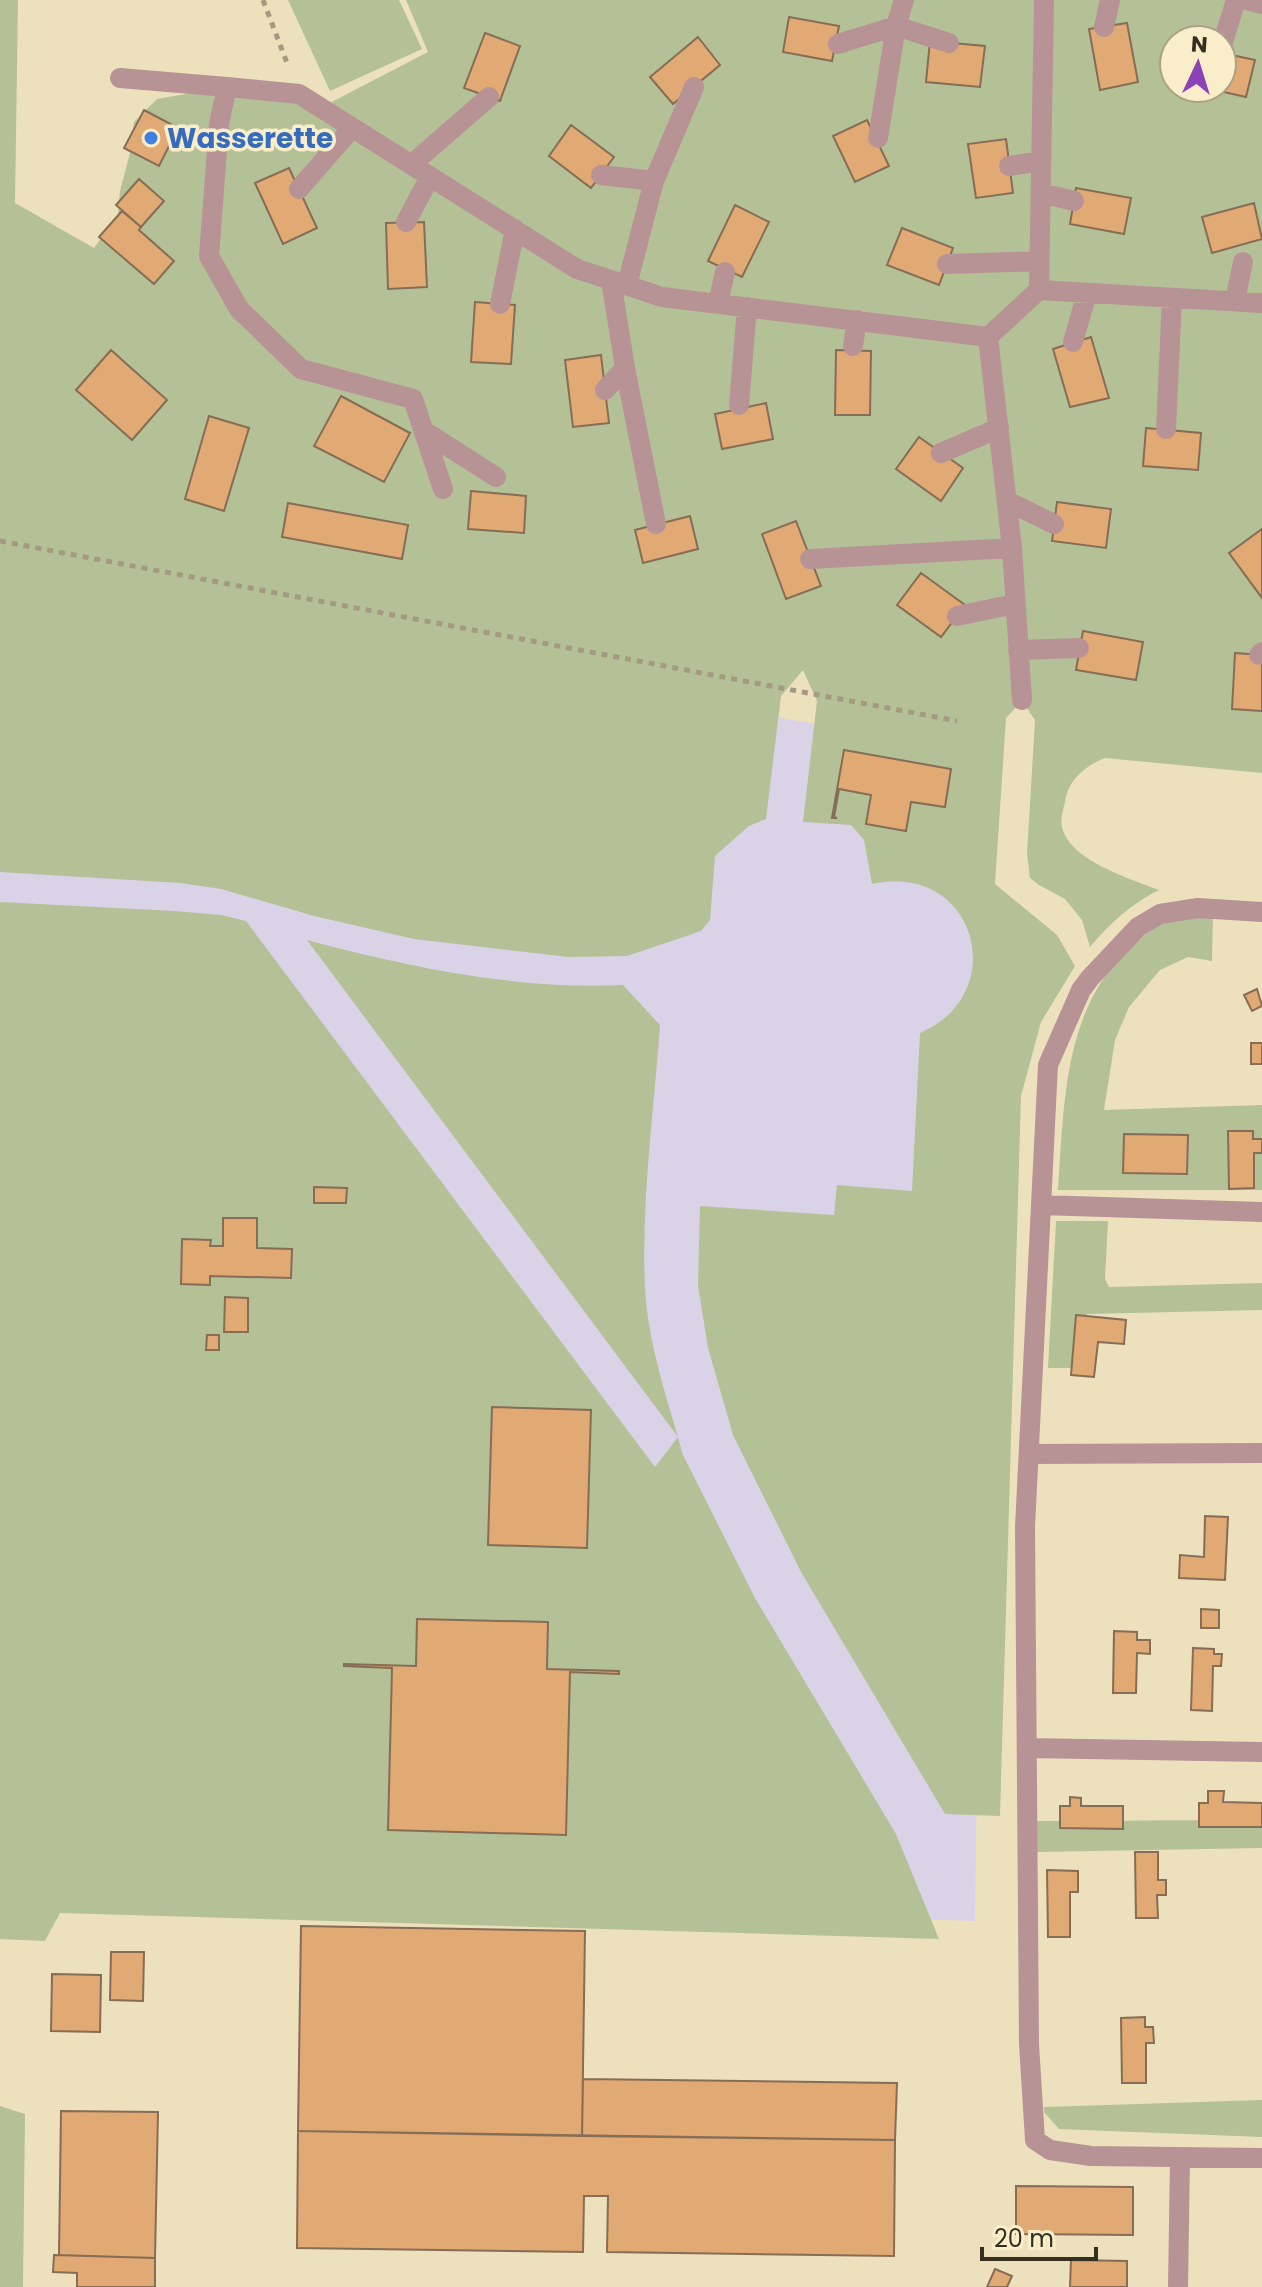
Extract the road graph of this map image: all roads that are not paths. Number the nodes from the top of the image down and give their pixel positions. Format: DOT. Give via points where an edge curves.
graph roads {
  1 [pos="904,0"];
  2 [pos="1044,0"];
  3 [pos="1110,0"];
  4 [pos="1236,0"];
  5 [pos="1247,0"];
  6 [pos="1262,4"];
  7 [pos="1229,24"];
  8 [pos="896,26"];
  9 [pos="1104,27"];
  10 [pos="949,43"];
  11 [pos="838,44"];
  12 [pos="120,78"];
  13 [pos="227,87"];
  14 [pos="694,87"];
  15 [pos="489,97"];
  16 [pos="352,128"];
  17 [pos="878,138"];
  18 [pos="1041,161"];
  19 [pos="411,165"];
  20 [pos="1009,166"];
  21 [pos="601,175"];
  22 [pos="430,177"];
  23 [pos="654,181"];
  24 [pos="299,189"];
  25 [pos="1041,193"];
  26 [pos="1074,201"];
  27 [pos="406,222"];
  28 [pos="515,229"];
  29 [pos="1039,261"];
  30 [pos="1243,262"];
  31 [pos="947,264"];
  32 [pos="725,272"];
  33 [pos="619,283"];
  34 [pos="1039,290"];
  35 [pos="1087,293"];
  36 [pos="1172,298"];
  37 [pos="1235,301"];
  38 [pos="718,303"];
  39 [pos="1262,303"];
  40 [pos="500,304"];
  41 [pos="747,307"];
  42 [pos="857,320"];
  43 [pos="988,337"];
  44 [pos="1073,342"];
  45 [pos="853,346"];
  46 [pos="625,368"];
  47 [pos="605,390"];
  48 [pos="739,405"];
  49 [pos="999,428"];
  50 [pos="1166,429"];
  51 [pos="424,431"];
  52 [pos="941,453"];
  53 [pos="496,477"];
  54 [pos="443,489"];
  55 [pos="1007,501"];
  56 [pos="656,524"];
  57 [pos="1054,524"];
  58 [pos="1012,548"];
  59 [pos="810,559"];
  60 [pos="1015,604"];
  61 [pos="957,616"];
  62 [pos="1079,648"];
  63 [pos="1018,650"];
  64 [pos="1022,700"];
  65 [pos="1262,912"];
  66 [pos="1041,1205"];
  67 [pos="1262,1212"];
  68 [pos="1262,1453"];
  69 [pos="1029,1454"];
  70 [pos="1027,1748"];
  71 [pos="1262,1752"];
  72 [pos="1180,2158"];
  73 [pos="1262,2158"];
  74 [pos="1178,2287"];
  1 -- 8 [label="lane"];
  2 -- 18 [label="lane"];
  3 -- 9 [label="lane"];
  4 -- 7 [label="lane"];
  5 -- 6 [label="lane"];
  8 -- 10 [label="lane"];
  8 -- 11 [label="lane"];
  8 -- 17 [label="lane"];
  12 -- 13 [label="lane"];
  13 -- 16 [label="lane" via="299,94"];
  13 -- 51 [label="lane" via="219,124 209,256 239,309 301,369 413,399"];
  14 -- 23 [label="lane"];
  15 -- 19 [label="lane"];
  16 -- 19 [label="lane"];
  16 -- 24 [label="lane"];
  18 -- 20 [label="lane"];
  18 -- 25 [label="lane"];
  19 -- 22 [label="lane"];
  21 -- 23 [label="lane"];
  22 -- 27 [label="lane"];
  22 -- 28 [label="lane"];
  23 -- 33 [label="lane"];
  25 -- 26 [label="lane"];
  25 -- 29 [label="lane"];
  28 -- 33 [label="lane" via="577,269"];
  28 -- 40 [label="lane"];
  29 -- 31 [label="lane"];
  29 -- 34 [label="lane"];
  30 -- 37 [label="lane"];
  32 -- 38 [label="lane"];
  33 -- 38 [label="lane" via="662,297"];
  33 -- 46 [label="lane"];
  34 -- 35 [label="lane"];
  34 -- 43 [label="lane"];
  35 -- 36 [label="lane"];
  35 -- 44 [label="lane"];
  36 -- 37 [label="lane"];
  36 -- 50 [label="lane"];
  37 -- 39 [label="lane"];
  38 -- 41 [label="lane"];
  41 -- 42 [label="lane"];
  41 -- 48 [label="lane"];
  42 -- 43 [label="lane"];
  42 -- 45 [label="lane"];
  43 -- 49 [label="lane"];
  46 -- 47 [label="lane"];
  46 -- 56 [label="lane"];
  49 -- 52 [label="lane"];
  49 -- 55 [label="lane"];
  51 -- 53 [label="lane"];
  51 -- 54 [label="lane"];
  55 -- 57 [label="lane"];
  55 -- 58 [label="lane"];
  58 -- 59 [label="lane"];
  58 -- 60 [label="lane"];
  60 -- 61 [label="lane"];
  60 -- 63 [label="lane"];
  62 -- 63 [label="lane"];
  63 -- 64 [label="lane"];
  65 -- 66 [label="lane" via="1198,908 1160,914 1138,927 1090,978 1048,1065"];
  66 -- 67 [label="lane"];
  66 -- 69 [label="lane"];
  68 -- 69 [label="lane"];
  69 -- 70 [label="lane"];
  70 -- 71 [label="lane"];
  70 -- 72 [label="lane" via="1029,2044 1035,2140 1067,2154"];
  72 -- 73 [label="lane"];
  72 -- 74 [label="lane"];
}
